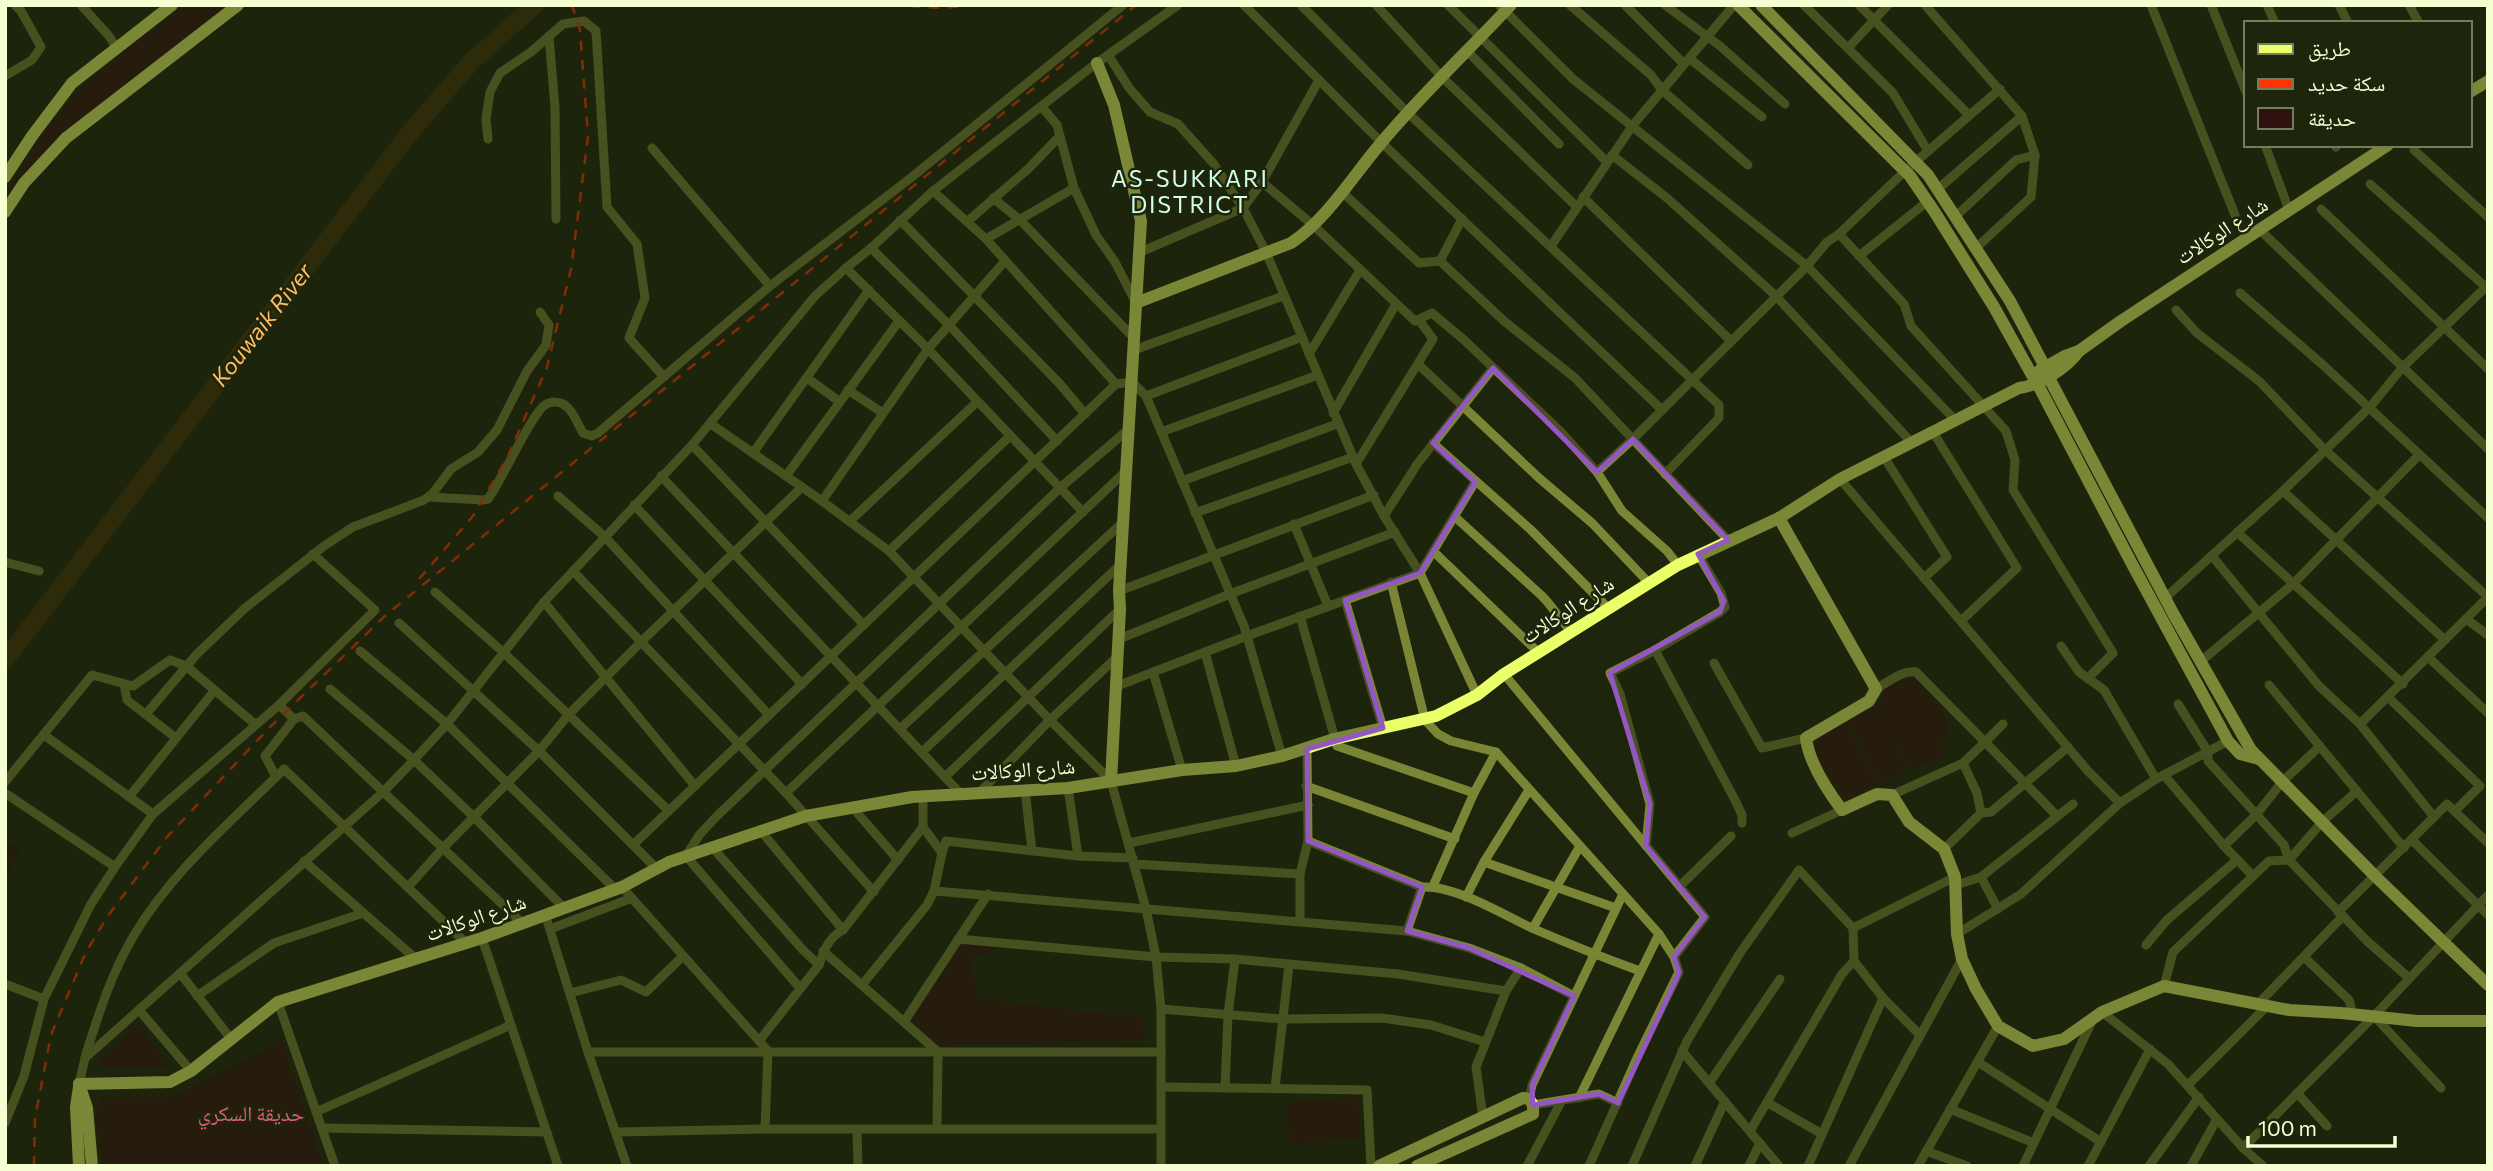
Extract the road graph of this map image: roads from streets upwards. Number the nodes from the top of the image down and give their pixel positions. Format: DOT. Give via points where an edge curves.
graph roads {
  1 [pos="15,5"];
  2 [pos="81,5"];
  3 [pos="172,5"];
  4 [pos="238,5"];
  5 [pos="1123,5"];
  6 [pos="1178,5"];
  7 [pos="1244,5"];
  8 [pos="1301,5"];
  9 [pos="1376,5"];
  10 [pos="1448,5"];
  11 [pos="1570,5"];
  12 [pos="1625,5"];
  13 [pos="1665,5"];
  14 [pos="1736,5"];
  15 [pos="1804,5"];
  16 [pos="1859,5"];
  17 [pos="1888,5"];
  18 [pos="1925,5"];
  19 [pos="2151,5"];
  20 [pos="2210,5"];
  21 [pos="2280,5"];
  22 [pos="2339,5"];
  23 [pos="2409,5"];
  24 [pos="1505,7"];
  25 [pos="2268,8"];
  26 [pos="1765,10"];
  27 [pos="1874,20"];
  28 [pos="2347,21"];
  29 [pos="2419,21"];
  30 [pos="1759,25"];
  31 [pos="549,36"];
  32 [pos="1481,37"];
  33 [pos="1707,37"];
  34 [pos="1848,48"];
  35 [pos="117,49"];
  36 [pos="1467,51"];
  37 [pos="1108,55"];
  38 [pos="1687,61"];
  39 [pos="1097,63"];
  40 [pos="5,76"];
  41 [pos="1442,76"];
  42 [pos="1319,80"];
  43 [pos="2488,81"];
  44 [pos="2244,87"];
  45 [pos="2000,89"];
  46 [pos="1662,90"];
  47 [pos="2472,91"];
  48 [pos="1785,104"];
  49 [pos="1042,107"];
  50 [pos="1408,113"];
  51 [pos="1969,115"];
  52 [pos="2022,116"];
  53 [pos="1762,117"];
  54 [pos="1633,125"];
  55 [pos="1059,137"];
  56 [pos="488,139"];
  57 [pos="1381,142"];
  58 [pos="1559,144"];
  59 [pos="2266,147"];
  60 [pos="2385,147"];
  61 [pos="652,148"];
  62 [pos="2414,149"];
  63 [pos="1927,151"];
  64 [pos="2035,155"];
  65 [pos="1610,158"];
  66 [pos="1916,160"];
  67 [pos="1748,165"];
  68 [pos="1905,171"];
  69 [pos="5,177"];
  70 [pos="1262,181"];
  71 [pos="2370,184"];
  72 [pos="1074,188"];
  73 [pos="1938,189"];
  74 [pos="933,191"];
  75 [pos="1342,192"];
  76 [pos="1583,197"];
  77 [pos="993,198"];
  78 [pos="1928,201"];
  79 [pos="1576,206"];
  80 [pos="1242,208"];
  81 [pos="2321,209"];
  82 [pos="2289,210"];
  83 [pos="5,212"];
  84 [pos="2235,215"];
  85 [pos="1956,216"];
  86 [pos="2488,217"];
  87 [pos="556,219"];
  88 [pos="1462,219"];
  89 [pos="900,220"];
  90 [pos="1020,220"];
  91 [pos="968,221"];
  92 [pos="1314,226"];
  93 [pos="2259,229"];
  94 [pos="1839,234"];
  95 [pos="986,239"];
  96 [pos="1550,246"];
  97 [pos="871,248"];
  98 [pos="1976,248"];
  99 [pos="1266,252"];
  100 [pos="1138,253"];
  101 [pos="1859,256"];
  102 [pos="1005,261"];
  103 [pos="1440,261"];
  104 [pos="1807,266"];
  105 [pos="846,268"];
  106 [pos="1360,270"];
  107 [pos="770,286"];
  108 [pos="2487,287"];
  109 [pos="869,290"];
  110 [pos="2240,293"];
  111 [pos="1775,295"];
  112 [pos="974,296"];
  113 [pos="1283,296"];
  114 [pos="1136,303"];
  115 [pos="1396,304"];
  116 [pos="2176,310"];
  117 [pos="540,312"];
  118 [pos="1419,320"];
  119 [pos="900,321"];
  120 [pos="950,326"];
  121 [pos="2445,327"];
  122 [pos="1301,337"];
  123 [pos="1730,340"];
  124 [pos="1133,343"];
  125 [pos="928,349"];
  126 [pos="1309,354"];
  127 [pos="1419,365"];
  128 [pos="1493,368"];
  129 [pos="2402,368"];
  130 [pos="2488,369"];
  131 [pos="1318,375"];
  132 [pos="2040,375"];
  133 [pos="664,377"];
  134 [pos="807,378"];
  135 [pos="1691,379"];
  136 [pos="1132,382"];
  137 [pos="1116,384"];
  138 [pos="848,390"];
  139 [pos="1146,396"];
  140 [pos="840,401"];
  141 [pos="977,402"];
  142 [pos="1463,407"];
  143 [pos="1984,407"];
  144 [pos="2370,407"];
  145 [pos="1661,409"];
  146 [pos="883,413"];
  147 [pos="1333,413"];
  148 [pos="1085,414"];
  149 [pos="1956,421"];
  150 [pos="711,424"];
  151 [pos="1337,424"];
  152 [pos="1130,428"];
  153 [pos="1161,432"];
  154 [pos="1933,432"];
  155 [pos="1010,436"];
  156 [pos="1633,439"];
  157 [pos="1057,441"];
  158 [pos="1433,443"];
  159 [pos="1912,443"];
  160 [pos="692,445"];
  161 [pos="2487,448"];
  162 [pos="2324,449"];
  163 [pos="753,453"];
  164 [pos="2419,456"];
  165 [pos="1884,457"];
  166 [pos="1355,461"];
  167 [pos="1035,463"];
  168 [pos="1127,470"];
  169 [pos="1597,472"];
  170 [pos="1665,474"];
  171 [pos="661,476"];
  172 [pos="786,476"];
  173 [pos="1840,479"];
  174 [pos="1182,481"];
  175 [pos="1475,482"];
  176 [pos="802,487"];
  177 [pos="1060,488"];
  178 [pos="2283,491"];
  179 [pos="1374,495"];
  180 [pos="558,496"];
  181 [pos="429,497"];
  182 [pos="2379,498"];
  183 [pos="822,501"];
  184 [pos="634,505"];
  185 [pos="1083,512"];
  186 [pos="1195,513"];
  187 [pos="1384,516"];
  188 [pos="1454,516"];
  189 [pos="1779,518"];
  190 [pos="2488,518"];
  191 [pos="850,521"];
  192 [pos="1123,522"];
  193 [pos="765,524"];
  194 [pos="1294,524"];
  195 [pos="2237,532"];
  196 [pos="1395,533"];
  197 [pos="605,537"];
  198 [pos="1728,540"];
  199 [pos="2335,541"];
  200 [pos="889,551"];
  201 [pos="1433,551"];
  202 [pos="734,553"];
  203 [pos="313,554"];
  204 [pos="1213,554"];
  205 [pos="1698,554"];
  206 [pos="2212,556"];
  207 [pos="2138,561"];
  208 [pos="5,562"];
  209 [pos="1121,564"];
  210 [pos="1310,564"];
  211 [pos="1678,565"];
  212 [pos="39,571"];
  213 [pos="573,571"];
  214 [pos="1420,573"];
  215 [pos="915,576"];
  216 [pos="1924,578"];
  217 [pos="705,581"];
  218 [pos="1391,582"];
  219 [pos="1648,582"];
  220 [pos="2293,584"];
  221 [pos="1119,591"];
  222 [pos="435,592"];
  223 [pos="1230,594"];
  224 [pos="2165,598"];
  225 [pos="1345,600"];
  226 [pos="544,602"];
  227 [pos="940,603"];
  228 [pos="1328,606"];
  229 [pos="1608,608"];
  230 [pos="1120,609"];
  231 [pos="673,611"];
  232 [pos="2259,613"];
  233 [pos="1300,617"];
  234 [pos="2466,619"];
  235 [pos="1962,620"];
  236 [pos="399,623"];
  237 [pos="864,625"];
  238 [pos="961,625"];
  239 [pos="1571,631"];
  240 [pos="2488,635"];
  241 [pos="1247,636"];
  242 [pos="1119,639"];
  243 [pos="2445,640"];
  244 [pos="641,642"];
  245 [pos="2061,646"];
  246 [pos="984,649"];
  247 [pos="1655,650"];
  248 [pos="360,651"];
  249 [pos="503,652"];
  250 [pos="1205,652"];
  251 [pos="1538,652"];
  252 [pos="831,656"];
  253 [pos="1118,656"];
  254 [pos="2428,657"];
  255 [pos="2200,662"];
  256 [pos="1714,663"];
  257 [pos="186,666"];
  258 [pos="1153,672"];
  259 [pos="1006,673"];
  260 [pos="1504,674"];
  261 [pos="606,677"];
  262 [pos="2088,678"];
  263 [pos="856,683"];
  264 [pos="124,684"];
  265 [pos="802,684"];
  266 [pos="2403,684"];
  267 [pos="2269,685"];
  268 [pos="1116,686"];
  269 [pos="330,689"];
  270 [pos="1876,689"];
  271 [pos="214,691"];
  272 [pos="474,691"];
  273 [pos="1477,695"];
  274 [pos="1028,696"];
  275 [pos="2388,697"];
  276 [pos="2178,704"];
  277 [pos="279,705"];
  278 [pos="879,707"];
  279 [pos="2488,713"];
  280 [pos="146,714"];
  281 [pos="569,714"];
  282 [pos="769,715"];
  283 [pos="294,719"];
  284 [pos="1050,720"];
  285 [pos="1424,720"];
  286 [pos="255,724"];
  287 [pos="447,724"];
  288 [pos="2003,724"];
  289 [pos="2360,724"];
  290 [pos="1383,727"];
  291 [pos="900,729"];
  292 [pos="44,734"];
  293 [pos="176,738"];
  294 [pos="1806,738"];
  295 [pos="1334,739"];
  296 [pos="2228,740"];
  297 [pos="1985,742"];
  298 [pos="739,744"];
  299 [pos="2320,746"];
  300 [pos="2068,747"];
  301 [pos="1307,749"];
  302 [pos="539,751"];
  303 [pos="1496,751"];
  304 [pos="922,752"];
  305 [pos="2208,752"];
  306 [pos="1282,756"];
  307 [pos="2260,759"];
  308 [pos="414,760"];
  309 [pos="1963,764"];
  310 [pos="1236,766"];
  311 [pos="1182,770"];
  312 [pos="765,771"];
  313 [pos="276,777"];
  314 [pos="946,777"];
  315 [pos="2160,777"];
  316 [pos="1111,780"];
  317 [pos="5,782"];
  318 [pos="2282,782"];
  319 [pos="506,783"];
  320 [pos="2026,784"];
  321 [pos="695,786"];
  322 [pos="1306,786"];
  323 [pos="1068,788"];
  324 [pos="1025,790"];
  325 [pos="1529,790"];
  326 [pos="2357,791"];
  327 [pos="383,792"];
  328 [pos="980,792"];
  329 [pos="5,793"];
  330 [pos="786,793"];
  331 [pos="960,793"];
  332 [pos="1475,793"];
  333 [pos="1892,795"];
  334 [pos="129,797"];
  335 [pos="923,797"];
  336 [pos="2120,803"];
  337 [pos="2073,804"];
  338 [pos="1308,805"];
  339 [pos="853,808"];
  340 [pos="1842,810"];
  341 [pos="669,811"];
  342 [pos="2455,811"];
  343 [pos="1981,813"];
  344 [pos="153,814"];
  345 [pos="2256,815"];
  346 [pos="806,816"];
  347 [pos="2057,816"];
  348 [pos="2434,817"];
  349 [pos="475,818"];
  350 [pos="2322,822"];
  351 [pos="1742,823"];
  352 [pos="344,825"];
  353 [pos="923,827"];
  354 [pos="761,831"];
  355 [pos="1791,833"];
  356 [pos="1731,836"];
  357 [pos="1455,839"];
  358 [pos="2412,840"];
  359 [pos="1308,841"];
  360 [pos="2488,843"];
  361 [pos="1129,844"];
  362 [pos="634,845"];
  363 [pos="1580,846"];
  364 [pos="1646,846"];
  365 [pos="2224,846"];
  366 [pos="712,847"];
  367 [pos="443,848"];
  368 [pos="2404,848"];
  369 [pos="1944,849"];
  370 [pos="1032,851"];
  371 [pos="942,853"];
  372 [pos="686,856"];
  373 [pos="1078,856"];
  374 [pos="898,860"];
  375 [pos="2237,860"];
  376 [pos="2289,860"];
  377 [pos="304,861"];
  378 [pos="1134,861"];
  379 [pos="1484,862"];
  380 [pos="115,867"];
  381 [pos="657,869"];
  382 [pos="1300,874"];
  383 [pos="2253,876"];
  384 [pos="1981,877"];
  385 [pos="2376,877"];
  386 [pos="1955,881"];
  387 [pos="1433,886"];
  388 [pos="1680,886"];
  389 [pos="408,887"];
  390 [pos="1422,887"];
  391 [pos="619,888"];
  392 [pos="1556,888"];
  393 [pos="934,891"];
  394 [pos="874,892"];
  395 [pos="988,894"];
  396 [pos="1623,894"];
  397 [pos="2488,895"];
  398 [pos="1465,897"];
  399 [pos="632,898"];
  400 [pos="2478,905"];
  401 [pos="564,908"];
  402 [pos="1616,908"];
  403 [pos="1146,909"];
  404 [pos="1998,909"];
  405 [pos="363,913"];
  406 [pos="545,914"];
  407 [pos="2341,914"];
  408 [pos="2488,915"];
  409 [pos="1300,921"];
  410 [pos="521,922"];
  411 [pos="1533,928"];
  412 [pos="1853,928"];
  413 [pos="550,929"];
  414 [pos="843,930"];
  415 [pos="1406,931"];
  416 [pos="1658,934"];
  417 [pos="1957,934"];
  418 [pos="482,938"];
  419 [pos="958,939"];
  420 [pos="2443,942"];
  421 [pos="466,943"];
  422 [pos="2146,945"];
  423 [pos="823,951"];
  424 [pos="1594,955"];
  425 [pos="683,956"];
  426 [pos="1156,957"];
  427 [pos="1674,957"];
  428 [pos="2304,957"];
  429 [pos="415,959"];
  430 [pos="1235,959"];
  431 [pos="1962,959"];
  432 [pos="1854,961"];
  433 [pos="819,965"];
  434 [pos="1289,965"];
  435 [pos="1521,968"];
  436 [pos="1640,971"];
  437 [pos="180,973"];
  438 [pos="2409,978"];
  439 [pos="1780,979"];
  440 [pos="5,984"];
  441 [pos="862,985"];
  442 [pos="2488,985"];
  443 [pos="2164,986"];
  444 [pos="800,988"];
  445 [pos="1506,991"];
  446 [pos="570,993"];
  447 [pos="197,996"];
  448 [pos="1574,996"];
  449 [pos="1883,998"];
  450 [pos="44,999"];
  451 [pos="278,1002"];
  452 [pos="2262,1005"];
  453 [pos="139,1010"];
  454 [pos="1161,1010"];
  455 [pos="2353,1014"];
  456 [pos="1228,1015"];
  457 [pos="2097,1016"];
  458 [pos="2374,1017"];
  459 [pos="1282,1019"];
  460 [pos="2488,1021"];
  461 [pos="904,1022"];
  462 [pos="511,1025"];
  463 [pos="1998,1026"];
  464 [pos="1919,1034"];
  465 [pos="231,1039"];
  466 [pos="759,1041"];
  467 [pos="1485,1042"];
  468 [pos="2150,1049"];
  469 [pos="768,1051"];
  470 [pos="1682,1051"];
  471 [pos="588,1052"];
  472 [pos="938,1052"];
  473 [pos="1161,1052"];
  474 [pos="85,1058"];
  475 [pos="1978,1062"];
  476 [pos="191,1072"];
  477 [pos="1710,1082"];
  478 [pos="79,1084"];
  479 [pos="2188,1085"];
  480 [pos="1161,1087"];
  481 [pos="1225,1088"];
  482 [pos="1275,1088"];
  483 [pos="2441,1088"];
  484 [pos="2297,1093"];
  485 [pos="2199,1097"];
  486 [pos="1579,1098"];
  487 [pos="1725,1101"];
  488 [pos="1531,1102"];
  489 [pos="1561,1102"];
  490 [pos="1618,1103"];
  491 [pos="1768,1103"];
  492 [pos="2051,1109"];
  493 [pos="1950,1110"];
  494 [pos="316,1112"];
  495 [pos="1483,1118"];
  496 [pos="2217,1119"];
  497 [pos="5,1123"];
  498 [pos="2327,1126"];
  499 [pos="321,1128"];
  500 [pos="765,1129"];
  501 [pos="937,1129"];
  502 [pos="1160,1129"];
  503 [pos="857,1130"];
  504 [pos="1750,1131"];
  505 [pos="547,1132"];
  506 [pos="617,1132"];
  507 [pos="1822,1135"];
  508 [pos="2101,1142"];
  509 [pos="1760,1143"];
  510 [pos="2034,1143"];
  511 [pos="2243,1148"];
  512 [pos="1926,1151"];
  513 [pos="1778,1165"];
  514 [pos="79,1166"];
  515 [pos="92,1166"];
  516 [pos="335,1166"];
  517 [pos="558,1166"];
  518 [pos="627,1166"];
  519 [pos="858,1166"];
  520 [pos="1161,1166"];
  521 [pos="1371,1166"];
  522 [pos="1379,1166"];
  523 [pos="1417,1166"];
  524 [pos="1527,1166"];
  525 [pos="1588,1166"];
  526 [pos="1633,1166"];
  527 [pos="1695,1166"];
  528 [pos="1749,1166"];
  529 [pos="1808,1166"];
  530 [pos="1849,1166"];
  531 [pos="1918,1166"];
  532 [pos="1967,1166"];
  533 [pos="2023,1166"];
  534 [pos="2088,1166"];
  535 [pos="2149,1166"];
  536 [pos="2191,1166"];
  537 [pos="2263,1166"];
  1 -- 40 [label="street" via="41,47 32,60"];
  2 -- 35 [label="street"];
  3 -- 35 [label="street"];
  4 -- 83 [label="street" via="66,138 24,183"];
  5 -- 107 [label="street"];
  6 -- 37 [label="street"];
  7 -- 42 [label="street"];
  8 -- 50 [label="street"];
  9 -- 41 [label="street"];
  10 -- 32 [label="street"];
  11 -- 46 [label="street" via="1651,75"];
  12 -- 38 [label="street"];
  13 -- 33 [label="street"];
  14 -- 30 [label="street"];
  14 -- 33 [label="street"];
  15 -- 34 [label="street"];
  16 -- 27 [label="street"];
  17 -- 27 [label="street"];
  18 -- 45 [label="street"];
  19 -- 84 [label="street"];
  20 -- 44 [label="street"];
  21 -- 25 [label="street"];
  22 -- 28 [label="street"];
  23 -- 29 [label="street"];
  24 -- 32 [label="street"];
  24 -- 54 [label="street" via="1573,79"];
  26 -- 30 [label="street"];
  26 -- 66 [label="street"];
  27 -- 34 [label="street"];
  27 -- 51 [label="street"];
  30 -- 68 [label="street"];
  31 -- 56 [label="street" via="500,73 490,92"];
  31 -- 87 [label="street"];
  31 -- 133 [label="street" via="563,24 584,21 596,31 607,208 637,244 645,298 629,338"];
  32 -- 36 [label="street"];
  32 -- 65 [label="street"];
  33 -- 38 [label="street"];
  33 -- 48 [label="street"];
  34 -- 63 [label="street" via="1893,93"];
  35 -- 69 [label="street" via="72,83"];
  36 -- 41 [label="street"];
  36 -- 58 [label="street"];
  37 -- 39 [label="street"];
  37 -- 80 [label="street" via="1150,112 1178,124 1213,163"];
  38 -- 46 [label="street"];
  38 -- 53 [label="street"];
  39 -- 49 [label="street"];
  39 -- 100 [label="street" via="1114,105 1132,179 1141,221"];
  41 -- 50 [label="street"];
  41 -- 79 [label="street"];
  42 -- 57 [label="street"];
  42 -- 70 [label="street"];
  43 -- 47 [label="street"];
  45 -- 51 [label="street"];
  45 -- 52 [label="street"];
  46 -- 54 [label="street"];
  46 -- 67 [label="street"];
  49 -- 55 [label="street" via="1057,125"];
  49 -- 74 [label="street"];
  50 -- 57 [label="street"];
  50 -- 96 [label="street"];
  51 -- 63 [label="street"];
  52 -- 64 [label="street"];
  52 -- 73 [label="street"];
  54 -- 65 [label="street"];
  54 -- 104 [label="street"];
  55 -- 72 [label="street"];
  55 -- 77 [label="street"];
  57 -- 75 [label="street"];
  57 -- 88 [label="street"];
  59 -- 82 [label="street"];
  60 -- 82 [label="street, شارع الوكالات"];
  61 -- 107 [label="street"];
  62 -- 86 [label="street"];
  63 -- 66 [label="street"];
  64 -- 85 [label="street" via="2016,160"];
  64 -- 98 [label="street" via="2031,197"];
  65 -- 76 [label="street"];
  65 -- 111 [label="street" via="1667,198"];
  66 -- 68 [label="street"];
  66 -- 73 [label="street"];
  68 -- 78 [label="street"];
  68 -- 94 [label="street"];
  70 -- 80 [label="street"];
  70 -- 92 [label="street"];
  71 -- 108 [label="street"];
  72 -- 90 [label="street"];
  72 -- 114 [label="street"];
  73 -- 85 [label="street"];
  74 -- 89 [label="street"];
  74 -- 91 [label="street"];
  75 -- 92 [label="street"];
  75 -- 103 [label="street" via="1419,263"];
  76 -- 79 [label="street"];
  76 -- 123 [label="street"];
  77 -- 90 [label="street"];
  77 -- 91 [label="street"];
  78 -- 101 [label="street"];
  78 -- 132 [label="street"];
  79 -- 96 [label="street"];
  80 -- 99 [label="street"];
  80 -- 100 [label="street"];
  81 -- 121 [label="street"];
  82 -- 93 [label="street, شارع الوكالات"];
  85 -- 98 [label="street"];
  88 -- 103 [label="street"];
  88 -- 145 [label="street"];
  89 -- 97 [label="street"];
  89 -- 112 [label="street"];
  90 -- 95 [label="street"];
  90 -- 124 [label="street"];
  91 -- 95 [label="street"];
  92 -- 99 [label="street" via="1291,243"];
  92 -- 106 [label="street"];
  93 -- 129 [label="street"];
  93 -- 132 [label="street, شارع الوكالات"];
  94 -- 101 [label="street"];
  94 -- 104 [label="street"];
  95 -- 102 [label="street"];
  96 -- 135 [label="street"];
  97 -- 105 [label="street"];
  97 -- 120 [label="street"];
  98 -- 132 [label="street" via="2010,301"];
  99 -- 113 [label="street"];
  99 -- 114 [label="street"];
  100 -- 114 [label="street"];
  101 -- 143 [label="street" via="1904,304 1911,326"];
  102 -- 112 [label="street"];
  102 -- 137 [label="street"];
  103 -- 156 [label="street" via="1575,378"];
  104 -- 111 [label="street"];
  104 -- 149 [label="street"];
  105 -- 109 [label="street"];
  105 -- 150 [label="street" via="815,296"];
  106 -- 115 [label="street"];
  106 -- 126 [label="street"];
  107 -- 133 [label="street"];
  108 -- 121 [label="street"];
  109 -- 119 [label="street"];
  109 -- 134 [label="street"];
  110 -- 144 [label="street"];
  111 -- 123 [label="street"];
  111 -- 159 [label="street"];
  112 -- 120 [label="street"];
  112 -- 148 [label="street"];
  113 -- 122 [label="street"];
  113 -- 124 [label="street"];
  114 -- 124 [label="street"];
  115 -- 118 [label="street"];
  115 -- 147 [label="street"];
  116 -- 162 [label="street" via="2197,333 2259,381"];
  117 -- 181 [label="street" via="549,325 546,345 527,371 502,422 478,452 451,469"];
  118 -- 127 [label="street" via="1433,339"];
  118 -- 128 [label="street" via="1427,314 1438,316"];
  119 -- 125 [label="street"];
  119 -- 138 [label="street"];
  120 -- 125 [label="street"];
  120 -- 157 [label="street"];
  121 -- 129 [label="street"];
  121 -- 130 [label="street"];
  122 -- 126 [label="street"];
  122 -- 139 [label="street"];
  123 -- 135 [label="street"];
  124 -- 136 [label="street"];
  125 -- 141 [label="street"];
  125 -- 146 [label="street"];
  126 -- 131 [label="street"];
  127 -- 142 [label="street"];
  127 -- 166 [label="street"];
  128 -- 142 [label="street"];
  128 -- 169 [label="street"];
  129 -- 144 [label="street"];
  129 -- 161 [label="street"];
  131 -- 147 [label="street"];
  131 -- 153 [label="street"];
  132 -- 143 [label="street, شارع الوكالات"];
  132 -- 207 [label="street"];
  133 -- 181 [label="street" via="592,436 583,433 562,404 544,405 488,499"];
  134 -- 140 [label="street"];
  134 -- 163 [label="street"];
  135 -- 145 [label="street"];
  135 -- 170 [label="street" via="1719,405 1719,418"];
  136 -- 137 [label="street"];
  136 -- 139 [label="street"];
  136 -- 152 [label="street"];
  137 -- 148 [label="street"];
  138 -- 140 [label="street"];
  138 -- 146 [label="street"];
  139 -- 153 [label="street"];
  140 -- 172 [label="street"];
  141 -- 155 [label="street"];
  141 -- 191 [label="street"];
  142 -- 158 [label="street"];
  142 -- 219 [label="street" via="1592,523"];
  143 -- 149 [label="street, شارع الوكالات"];
  143 -- 262 [label="street" via="2006,431 2012,446 2013,490 2113,653"];
  144 -- 162 [label="street"];
  144 -- 164 [label="street"];
  145 -- 156 [label="street"];
  146 -- 183 [label="street"];
  147 -- 151 [label="street"];
  148 -- 157 [label="street"];
  149 -- 154 [label="street, شارع الوكالات"];
  150 -- 160 [label="street"];
  150 -- 163 [label="street"];
  151 -- 166 [label="street"];
  151 -- 174 [label="street"];
  152 -- 168 [label="street"];
  152 -- 177 [label="street"];
  153 -- 174 [label="street"];
  154 -- 159 [label="street, شارع الوكالات"];
  154 -- 235 [label="street" via="2017,568"];
  155 -- 167 [label="street"];
  155 -- 200 [label="street"];
  156 -- 169 [label="street"];
  156 -- 170 [label="street"];
  157 -- 167 [label="street"];
  158 -- 175 [label="street"];
  158 -- 187 [label="street"];
  159 -- 165 [label="street, شارع الوكالات"];
  160 -- 171 [label="street"];
  160 -- 193 [label="street"];
  162 -- 178 [label="street"];
  162 -- 182 [label="street"];
  163 -- 172 [label="street"];
  164 -- 182 [label="street"];
  164 -- 190 [label="street"];
  165 -- 173 [label="street, شارع الوكالات"];
  165 -- 216 [label="street" via="1947,557"];
  166 -- 179 [label="street"];
  166 -- 186 [label="street"];
  167 -- 177 [label="street"];
  167 -- 215 [label="street"];
  168 -- 185 [label="street"];
  168 -- 192 [label="street"];
  169 -- 211 [label="street" via="1622,512"];
  170 -- 198 [label="street"];
  171 -- 184 [label="street"];
  171 -- 202 [label="street"];
  172 -- 176 [label="street"];
  173 -- 189 [label="street, شارع الوكالات"];
  173 -- 216 [label="street"];
  174 -- 186 [label="street"];
  175 -- 188 [label="street"];
  175 -- 229 [label="street" via="1530,529"];
  176 -- 183 [label="street"];
  176 -- 193 [label="street"];
  177 -- 185 [label="street"];
  177 -- 227 [label="street"];
  178 -- 195 [label="street"];
  178 -- 199 [label="street"];
  179 -- 187 [label="street"];
  179 -- 194 [label="street"];
  180 -- 197 [label="street"];
  181 -- 203 [label="street" via="353,527"];
  182 -- 199 [label="street"];
  182 -- 234 [label="street" via="2488,597"];
  183 -- 191 [label="street"];
  184 -- 197 [label="street"];
  184 -- 217 [label="street"];
  185 -- 238 [label="street"];
  186 -- 204 [label="street"];
  187 -- 196 [label="street"];
  188 -- 201 [label="street"];
  188 -- 239 [label="street" via="1542,596"];
  189 -- 198 [label="street, شارع الوكالات"];
  189 -- 270 [label="street"];
  191 -- 200 [label="street"];
  192 -- 209 [label="street"];
  192 -- 246 [label="street"];
  193 -- 202 [label="street"];
  193 -- 237 [label="street"];
  194 -- 204 [label="street"];
  194 -- 210 [label="street"];
  195 -- 206 [label="street"];
  195 -- 220 [label="street"];
  196 -- 210 [label="street"];
  196 -- 214 [label="street"];
  197 -- 213 [label="street"];
  197 -- 231 [label="street"];
  198 -- 205 [label="street, شارع الوكالات"];
  199 -- 220 [label="street"];
  199 -- 243 [label="street"];
  200 -- 215 [label="street"];
  201 -- 214 [label="street"];
  201 -- 251 [label="street"];
  202 -- 217 [label="street"];
  202 -- 252 [label="street"];
  203 -- 257 [label="street" via="244,609"];
  203 -- 277 [label="street" via="375,610"];
  204 -- 221 [label="street"];
  204 -- 223 [label="street"];
  205 -- 211 [label="street, شارع الوكالات"];
  205 -- 247 [label="street" via="1725,607"];
  206 -- 224 [label="street"];
  206 -- 232 [label="street"];
  207 -- 224 [label="street"];
  207 -- 296 [label="street"];
  208 -- 212 [label="street"];
  209 -- 221 [label="street"];
  209 -- 259 [label="street"];
  210 -- 223 [label="street"];
  210 -- 228 [label="street"];
  211 -- 219 [label="street, شارع الوكالات"];
  213 -- 226 [label="street"];
  213 -- 244 [label="street"];
  214 -- 218 [label="street"];
  214 -- 273 [label="street"];
  215 -- 227 [label="street"];
  215 -- 237 [label="street"];
  216 -- 235 [label="street"];
  217 -- 231 [label="street"];
  217 -- 265 [label="street"];
  218 -- 225 [label="street"];
  218 -- 285 [label="street"];
  219 -- 229 [label="street, شارع الوكالات"];
  220 -- 232 [label="street"];
  220 -- 266 [label="street"];
  221 -- 230 [label="street"];
  222 -- 249 [label="street"];
  223 -- 241 [label="street"];
  223 -- 242 [label="street"];
  224 -- 255 [label="street"];
  225 -- 228 [label="street"];
  225 -- 290 [label="street"];
  226 -- 249 [label="street"];
  226 -- 261 [label="street"];
  227 -- 238 [label="street"];
  227 -- 263 [label="street"];
  228 -- 233 [label="street"];
  229 -- 239 [label="street, شارع الوكالات"];
  230 -- 242 [label="street"];
  230 -- 274 [label="street"];
  231 -- 244 [label="street"];
  231 -- 282 [label="street"];
  232 -- 255 [label="street"];
  232 -- 289 [label="street" via="2319,687"];
  233 -- 241 [label="street"];
  233 -- 295 [label="street"];
  234 -- 240 [label="street"];
  234 -- 243 [label="street"];
  235 -- 300 [label="street"];
  236 -- 272 [label="street"];
  237 -- 252 [label="street"];
  238 -- 246 [label="street"];
  238 -- 278 [label="street"];
  239 -- 251 [label="street, شارع الوكالات"];
  241 -- 250 [label="street"];
  241 -- 306 [label="street"];
  242 -- 253 [label="street"];
  243 -- 254 [label="street"];
  244 -- 261 [label="street"];
  244 -- 298 [label="street"];
  245 -- 262 [label="street"];
  246 -- 259 [label="street"];
  246 -- 291 [label="street"];
  247 -- 351 [label="street" via="1735,800"];
  247 -- 364 [label="street" via="1610,673 1650,804"];
  248 -- 287 [label="street"];
  249 -- 272 [label="street"];
  249 -- 281 [label="street"];
  250 -- 258 [label="street"];
  250 -- 310 [label="street"];
  251 -- 260 [label="street, شارع الوكالات"];
  252 -- 263 [label="street"];
  252 -- 265 [label="street"];
  253 -- 268 [label="street"];
  253 -- 284 [label="street"];
  254 -- 266 [label="street"];
  254 -- 279 [label="street"];
  255 -- 307 [label="street"];
  256 -- 294 [label="street" via="1762,748"];
  257 -- 264 [label="street" via="170,660 133,686"];
  257 -- 271 [label="street"];
  257 -- 280 [label="street"];
  258 -- 268 [label="street"];
  258 -- 311 [label="street"];
  259 -- 274 [label="street"];
  259 -- 304 [label="street"];
  260 -- 273 [label="street, شارع الوكالات"];
  260 -- 364 [label="street"];
  261 -- 281 [label="street"];
  261 -- 321 [label="street"];
  262 -- 315 [label="street" via="2104,690"];
  263 -- 278 [label="street"];
  263 -- 312 [label="street"];
  264 -- 280 [label="street" via="127,700"];
  264 -- 292 [label="street" via="92,676"];
  265 -- 282 [label="street"];
  266 -- 275 [label="street"];
  267 -- 299 [label="street"];
  268 -- 316 [label="street"];
  269 -- 308 [label="street"];
  270 -- 294 [label="street" via="1869,701"];
  270 -- 297 [label="street" via="1902,674 1916,672"];
  271 -- 286 [label="street"];
  271 -- 293 [label="street"];
  272 -- 287 [label="street"];
  272 -- 302 [label="street"];
  273 -- 285 [label="street, شارع الوكالات"];
  274 -- 284 [label="street"];
  274 -- 314 [label="street"];
  275 -- 289 [label="street"];
  275 -- 342 [label="street" via="2480,786"];
  276 -- 305 [label="street"];
  277 -- 283 [label="street"];
  277 -- 286 [label="street"];
  278 -- 291 [label="street"];
  278 -- 330 [label="street"];
  280 -- 293 [label="street"];
  281 -- 302 [label="street"];
  281 -- 341 [label="street"];
  282 -- 298 [label="street"];
  283 -- 313 [label="street" via="265,756"];
  283 -- 327 [label="street" via="303,716"];
  284 -- 316 [label="street"];
  284 -- 328 [label="street"];
  285 -- 290 [label="street, شارع الوكالات"];
  285 -- 303 [label="street" via="1451,741"];
  286 -- 344 [label="street"];
  287 -- 308 [label="street"];
  287 -- 319 [label="street"];
  288 -- 297 [label="street"];
  289 -- 348 [label="street"];
  290 -- 295 [label="street, شارع الوكالات"];
  291 -- 304 [label="street"];
  292 -- 317 [label="street"];
  292 -- 334 [label="street"];
  293 -- 334 [label="street"];
  294 -- 340 [label="street" via="1829,793"];
  295 -- 301 [label="street, شارع الوكالات"];
  295 -- 332 [label="street" via="1337,746"];
  296 -- 305 [label="street"];
  296 -- 307 [label="street" via="2240,754"];
  297 -- 309 [label="street"];
  297 -- 320 [label="street"];
  298 -- 312 [label="street"];
  298 -- 321 [label="street"];
  299 -- 318 [label="street"];
  299 -- 326 [label="street"];
  300 -- 320 [label="street"];
  300 -- 336 [label="street"];
  301 -- 306 [label="street, شارع الوكالات"];
  301 -- 322 [label="street"];
  302 -- 319 [label="street"];
  302 -- 362 [label="street"];
  303 -- 325 [label="street"];
  303 -- 332 [label="street"];
  304 -- 314 [label="street"];
  305 -- 315 [label="street"];
  305 -- 345 [label="street" via="2208,761"];
  306 -- 310 [label="street, شارع الوكالات"];
  307 -- 318 [label="street"];
  308 -- 327 [label="street"];
  308 -- 349 [label="street"];
  309 -- 333 [label="street"];
  309 -- 343 [label="street"];
  310 -- 311 [label="street, شارع الوكالات"];
  311 -- 316 [label="street, شارع الوكالات"];
  312 -- 330 [label="street"];
  312 -- 372 [label="street" via="700,834"];
  313 -- 352 [label="street" via="284,769"];
  313 -- 474 [label="street" via="180,871 133,936 105,995"];
  314 -- 331 [label="street"];
  315 -- 336 [label="street"];
  315 -- 365 [label="street"];
  316 -- 323 [label="street, شارع الوكالات"];
  316 -- 361 [label="street"];
  318 -- 345 [label="street"];
  318 -- 350 [label="street"];
  319 -- 349 [label="street"];
  319 -- 391 [label="street"];
  320 -- 343 [label="street" via="1991,812"];
  320 -- 347 [label="street"];
  321 -- 341 [label="street"];
  322 -- 338 [label="street"];
  322 -- 357 [label="street"];
  323 -- 324 [label="street, شارع الوكالات"];
  323 -- 373 [label="street"];
  324 -- 328 [label="street, شارع الوكالات"];
  324 -- 370 [label="street"];
  325 -- 363 [label="street"];
  325 -- 379 [label="street"];
  326 -- 350 [label="street"];
  326 -- 368 [label="street"];
  327 -- 352 [label="street"];
  327 -- 367 [label="street"];
  328 -- 331 [label="street, شارع الوكالات"];
  329 -- 380 [label="street"];
  330 -- 346 [label="street"];
  331 -- 335 [label="street, شارع الوكالات"];
  332 -- 357 [label="street"];
  333 -- 340 [label="street" via="1877,794"];
  333 -- 369 [label="street" via="1909,822"];
  334 -- 344 [label="street"];
  335 -- 339 [label="street, شارع الوكالات"];
  335 -- 353 [label="street"];
  336 -- 404 [label="street" via="2021,894"];
  337 -- 347 [label="street"];
  338 -- 359 [label="street"];
  338 -- 361 [label="street"];
  339 -- 346 [label="street, شارع الوكالات"];
  339 -- 374 [label="street"];
  340 -- 355 [label="street"];
  341 -- 362 [label="street"];
  342 -- 348 [label="street" via="2447,804"];
  342 -- 360 [label="street"];
  343 -- 369 [label="street"];
  344 -- 380 [label="street"];
  345 -- 365 [label="street"];
  345 -- 376 [label="street" via="2284,845"];
  346 -- 354 [label="street, شارع الوكالات"];
  346 -- 394 [label="street"];
  347 -- 384 [label="street"];
  348 -- 358 [label="street"];
  349 -- 367 [label="street"];
  349 -- 401 [label="street"];
  350 -- 376 [label="street"];
  350 -- 385 [label="street"];
  352 -- 377 [label="street"];
  352 -- 389 [label="street"];
  353 -- 371 [label="street"];
  353 -- 374 [label="street"];
  354 -- 366 [label="street, شارع الوكالات"];
  354 -- 414 [label="street"];
  356 -- 388 [label="street"];
  357 -- 387 [label="street"];
  358 -- 368 [label="street"];
  358 -- 400 [label="street"];
  359 -- 382 [label="street"];
  359 -- 390 [label="street"];
  361 -- 378 [label="street"];
  362 -- 381 [label="street"];
  363 -- 392 [label="street"];
  363 -- 396 [label="street"];
  364 -- 388 [label="street"];
  365 -- 375 [label="street"];
  366 -- 372 [label="street, شارع الوكالات"];
  366 -- 433 [label="street"];
  367 -- 389 [label="street"];
  367 -- 410 [label="street"];
  368 -- 385 [label="street"];
  369 -- 386 [label="street"];
  370 -- 371 [label="street" via="946,841"];
  370 -- 373 [label="street"];
  371 -- 393 [label="street"];
  372 -- 381 [label="street, شارع الوكالات"];
  372 -- 444 [label="street"];
  373 -- 378 [label="street"];
  374 -- 394 [label="street"];
  375 -- 383 [label="street"];
  375 -- 422 [label="street" via="2167,920"];
  376 -- 383 [label="street" via="2269,861"];
  376 -- 407 [label="street"];
  377 -- 405 [label="street"];
  377 -- 437 [label="street"];
  378 -- 382 [label="street"];
  378 -- 403 [label="street"];
  379 -- 392 [label="street"];
  379 -- 398 [label="street"];
  380 -- 450 [label="street" via="91,904"];
  381 -- 391 [label="street, شارع الوكالات"];
  382 -- 409 [label="street"];
  383 -- 443 [label="street" via="2173,952"];
  384 -- 386 [label="street"];
  384 -- 404 [label="street"];
  385 -- 407 [label="street"];
  385 -- 420 [label="street"];
  386 -- 412 [label="street"];
  386 -- 417 [label="street"];
  387 -- 390 [label="street"];
  387 -- 398 [label="street"];
  388 -- 427 [label="street" via="1704,917"];
  389 -- 421 [label="street"];
  390 -- 415 [label="street"];
  391 -- 399 [label="street"];
  391 -- 401 [label="street, شارع الوكالات"];
  392 -- 402 [label="street"];
  392 -- 411 [label="street"];
  393 -- 395 [label="street"];
  393 -- 441 [label="street"];
  394 -- 414 [label="street"];
  395 -- 403 [label="street"];
  395 -- 419 [label="street"];
  396 -- 402 [label="street"];
  396 -- 416 [label="street"];
  397 -- 400 [label="street"];
  398 -- 411 [label="street"];
  399 -- 413 [label="street"];
  399 -- 425 [label="street"];
  400 -- 408 [label="street"];
  400 -- 420 [label="street"];
  401 -- 406 [label="street, شارع الوكالات"];
  402 -- 424 [label="street"];
  403 -- 409 [label="street"];
  403 -- 426 [label="street"];
  404 -- 417 [label="street"];
  405 -- 429 [label="street"];
  405 -- 447 [label="street" via="274,943"];
  406 -- 410 [label="street, شارع الوكالات"];
  406 -- 413 [label="street"];
  407 -- 428 [label="street"];
  407 -- 438 [label="street"];
  409 -- 415 [label="street"];
  410 -- 418 [label="street, شارع الوكالات"];
  411 -- 424 [label="street"];
  412 -- 432 [label="street"];
  412 -- 470 [label="street" via="1799,870 1740,953"];
  413 -- 446 [label="street"];
  414 -- 423 [label="street"];
  415 -- 435 [label="street"];
  416 -- 427 [label="street"];
  416 -- 436 [label="street"];
  417 -- 431 [label="street"];
  418 -- 421 [label="street, شارع الوكالات"];
  418 -- 462 [label="street"];
  419 -- 426 [label="street"];
  419 -- 461 [label="street"];
  420 -- 438 [label="street"];
  420 -- 442 [label="street"];
  421 -- 429 [label="street, شارع الوكالات"];
  423 -- 433 [label="street"];
  423 -- 441 [label="street"];
  424 -- 436 [label="street"];
  424 -- 448 [label="street"];
  425 -- 446 [label="street" via="646,992 621,980"];
  425 -- 466 [label="street"];
  426 -- 430 [label="street"];
  426 -- 454 [label="street"];
  427 -- 490 [label="street" via="1679,972"];
  428 -- 452 [label="street"];
  428 -- 455 [label="street" via="2348,1000"];
  429 -- 451 [label="street, شارع الوكالات"];
  430 -- 434 [label="street"];
  430 -- 456 [label="street"];
  431 -- 463 [label="street"];
  431 -- 464 [label="street"];
  432 -- 449 [label="street"];
  432 -- 491 [label="street" via="1842,974"];
  433 -- 444 [label="street"];
  434 -- 445 [label="street"];
  434 -- 459 [label="street"];
  435 -- 445 [label="street"];
  435 -- 448 [label="street"];
  436 -- 486 [label="street"];
  437 -- 447 [label="street"];
  437 -- 453 [label="street"];
  438 -- 458 [label="street"];
  439 -- 477 [label="street"];
  440 -- 450 [label="street"];
  441 -- 461 [label="street"];
  443 -- 452 [label="street"];
  443 -- 457 [label="street"];
  444 -- 466 [label="street"];
  445 -- 467 [label="street"];
  446 -- 471 [label="street"];
  447 -- 465 [label="street"];
  448 -- 488 [label="street" via="1532,1085"];
  449 -- 464 [label="street"];
  449 -- 507 [label="street"];
  450 -- 497 [label="street" via="24,1076"];
  451 -- 465 [label="street, شارع الوكالات"];
  451 -- 494 [label="street"];
  452 -- 455 [label="street"];
  452 -- 479 [label="street"];
  453 -- 474 [label="street"];
  453 -- 476 [label="street"];
  454 -- 456 [label="street"];
  454 -- 473 [label="street"];
  455 -- 458 [label="street"];
  456 -- 459 [label="street"];
  456 -- 481 [label="street"];
  457 -- 463 [label="street" via="2064,1039 2033,1046"];
  457 -- 468 [label="street"];
  457 -- 492 [label="street"];
  458 -- 460 [label="street"];
  458 -- 483 [label="street"];
  458 -- 484 [label="street"];
  459 -- 467 [label="street" via="1382,1018 1430,1025"];
  459 -- 482 [label="street"];
  461 -- 472 [label="street"];
  462 -- 494 [label="street"];
  462 -- 505 [label="street"];
  463 -- 475 [label="street"];
  464 -- 530 [label="street"];
  465 -- 476 [label="street, شارع الوكالات"];
  466 -- 469 [label="street"];
  467 -- 495 [label="street" via="1476,1067"];
  468 -- 479 [label="street"];
  468 -- 508 [label="street"];
  469 -- 471 [label="street"];
  469 -- 472 [label="street"];
  469 -- 500 [label="street"];
  470 -- 477 [label="street"];
  470 -- 526 [label="street"];
  471 -- 506 [label="street"];
  472 -- 473 [label="street"];
  472 -- 501 [label="street"];
  473 -- 480 [label="street"];
  474 -- 478 [label="street"];
  475 -- 492 [label="street"];
  475 -- 493 [label="street"];
  476 -- 478 [label="street, شارع الوكالات" via="170,1082"];
  477 -- 487 [label="street"];
  478 -- 514 [label="street"];
  478 -- 515 [label="street" via="87,1108"];
  479 -- 485 [label="street"];
  480 -- 481 [label="street"];
  480 -- 502 [label="street"];
  481 -- 482 [label="street"];
  482 -- 521 [label="street" via="1367,1090"];
  484 -- 498 [label="street"];
  484 -- 511 [label="street"];
  485 -- 496 [label="street"];
  485 -- 535 [label="street"];
  486 -- 489 [label="street"];
  486 -- 490 [label="street" via="1599,1094"];
  487 -- 504 [label="street"];
  487 -- 527 [label="street"];
  488 -- 489 [label="street"];
  488 -- 495 [label="street" via="1523,1098"];
  488 -- 523 [label="street" via="1533,1114"];
  489 -- 524 [label="street"];
  490 -- 525 [label="street"];
  491 -- 504 [label="street"];
  491 -- 507 [label="street"];
  492 -- 508 [label="street"];
  492 -- 510 [label="street"];
  493 -- 510 [label="street"];
  493 -- 512 [label="street"];
  494 -- 499 [label="street"];
  495 -- 522 [label="street"];
  496 -- 511 [label="street"];
  496 -- 536 [label="street"];
  499 -- 505 [label="street"];
  499 -- 516 [label="street"];
  500 -- 503 [label="street"];
  500 -- 506 [label="street"];
  501 -- 502 [label="street"];
  501 -- 503 [label="street"];
  502 -- 520 [label="street"];
  503 -- 519 [label="street"];
  504 -- 509 [label="street"];
  505 -- 517 [label="street"];
  506 -- 518 [label="street"];
  507 -- 529 [label="street"];
  508 -- 534 [label="street"];
  509 -- 513 [label="street"];
  509 -- 528 [label="street"];
  510 -- 533 [label="street"];
  511 -- 537 [label="street"];
  512 -- 531 [label="street"];
  512 -- 532 [label="street"];
}
